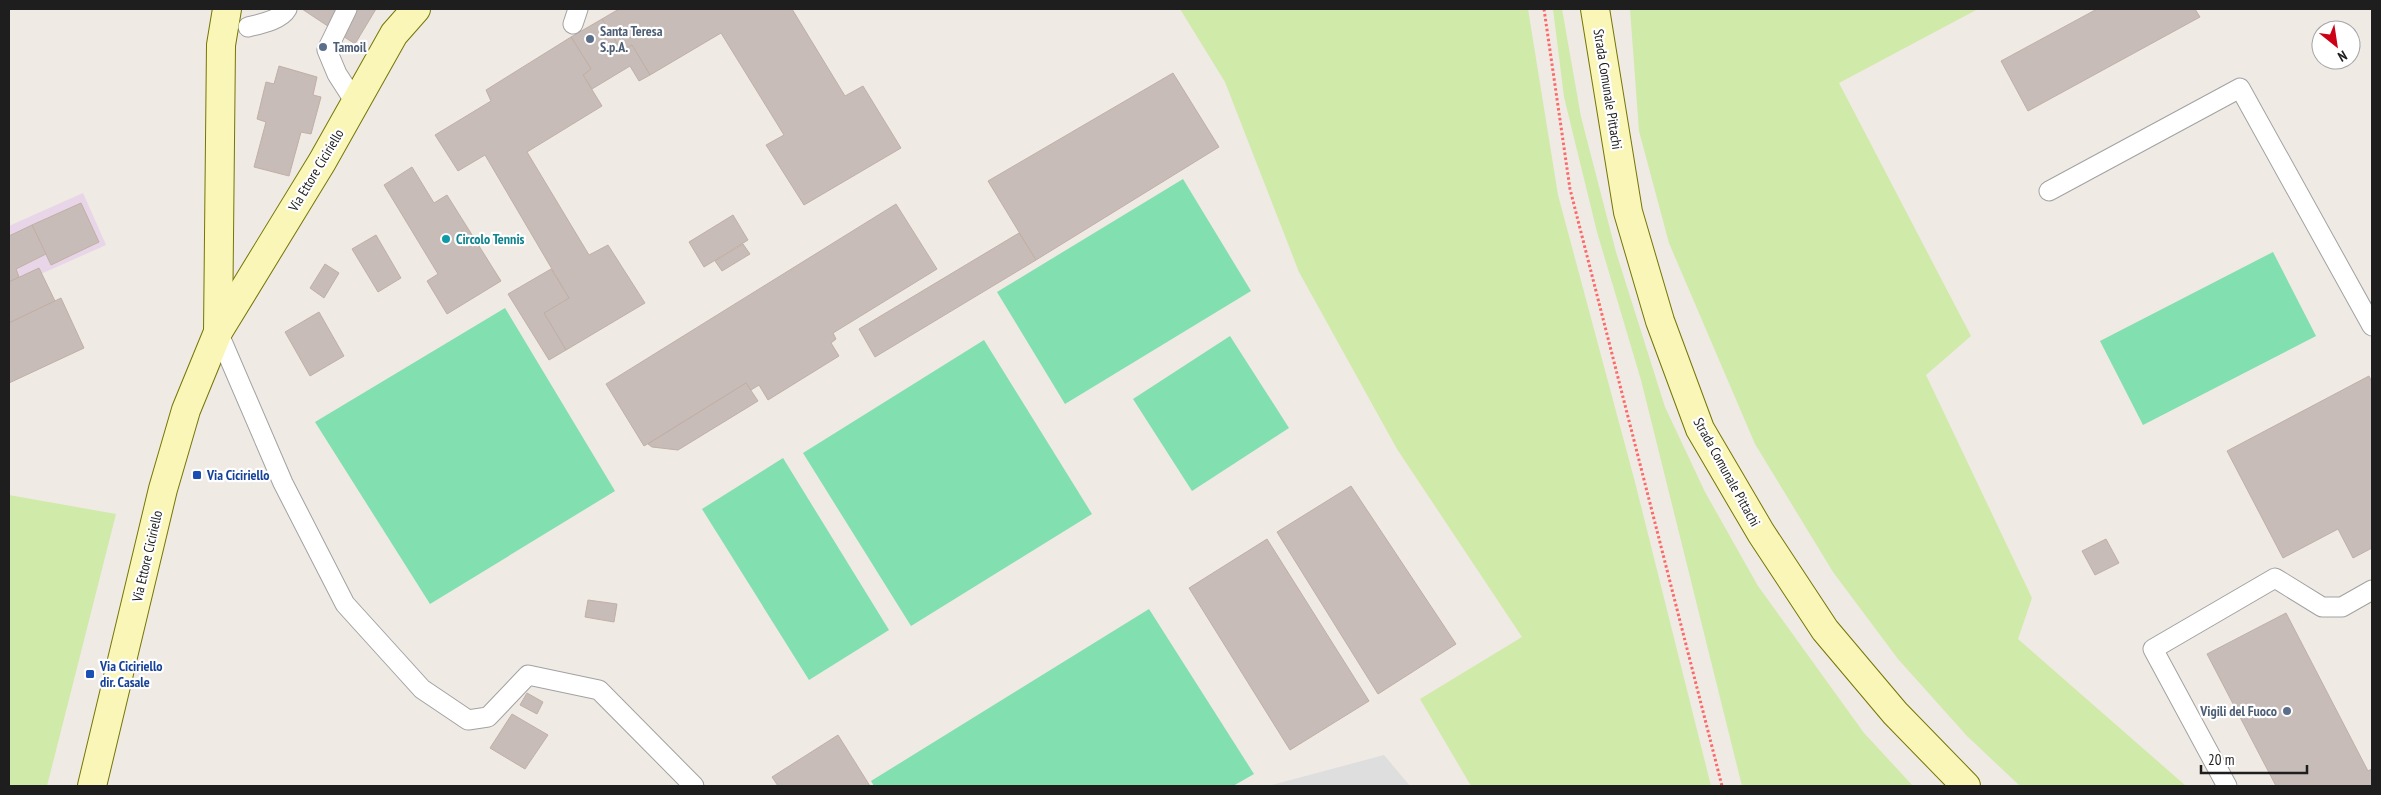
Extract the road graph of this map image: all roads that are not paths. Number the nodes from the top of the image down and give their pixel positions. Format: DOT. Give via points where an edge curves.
graph roads {
  1 [pos="227,9"];
  2 [pos="287,9"];
  3 [pos="346,9"];
  4 [pos="416,9"];
  5 [pos="1595,9"];
  6 [pos="248,27"];
  7 [pos="355,102"];
  8 [pos="2050,191"];
  9 [pos="2372,326"];
  10 [pos="218,332"];
  11 [pos="2372,590"];
  12 [pos="92,786"];
  13 [pos="694,786"];
  14 [pos="1966,786"];
  15 [pos="2228,786"];
  1 -- 10 [label="street, Via Ettore Ciciriello" via="221,46"];
  2 -- 6 [label="lane" via="268,21"];
  3 -- 7 [label="lane" via="327,50 337,74"];
  4 -- 7 [label="street, Via Ettore Ciciriello" via="394,34"];
  5 -- 14 [label="street, Strada Comunale Pittachi" via="1628,212 1660,320 1700,429 1761,533 1826,630 1895,713"];
  7 -- 10 [label="street, Via Ettore Ciciriello"];
  8 -- 9 [label="lane" via="2240,88"];
  10 -- 12 [label="street, Via Ettore Ciciriello" via="186,410 163,489"];
  10 -- 13 [label="lane" via="283,483 345,604 422,689 468,720 488,717 528,674 599,690"];
  11 -- 15 [label="lane" via="2342,607 2322,607 2276,578 2153,649"];
}
